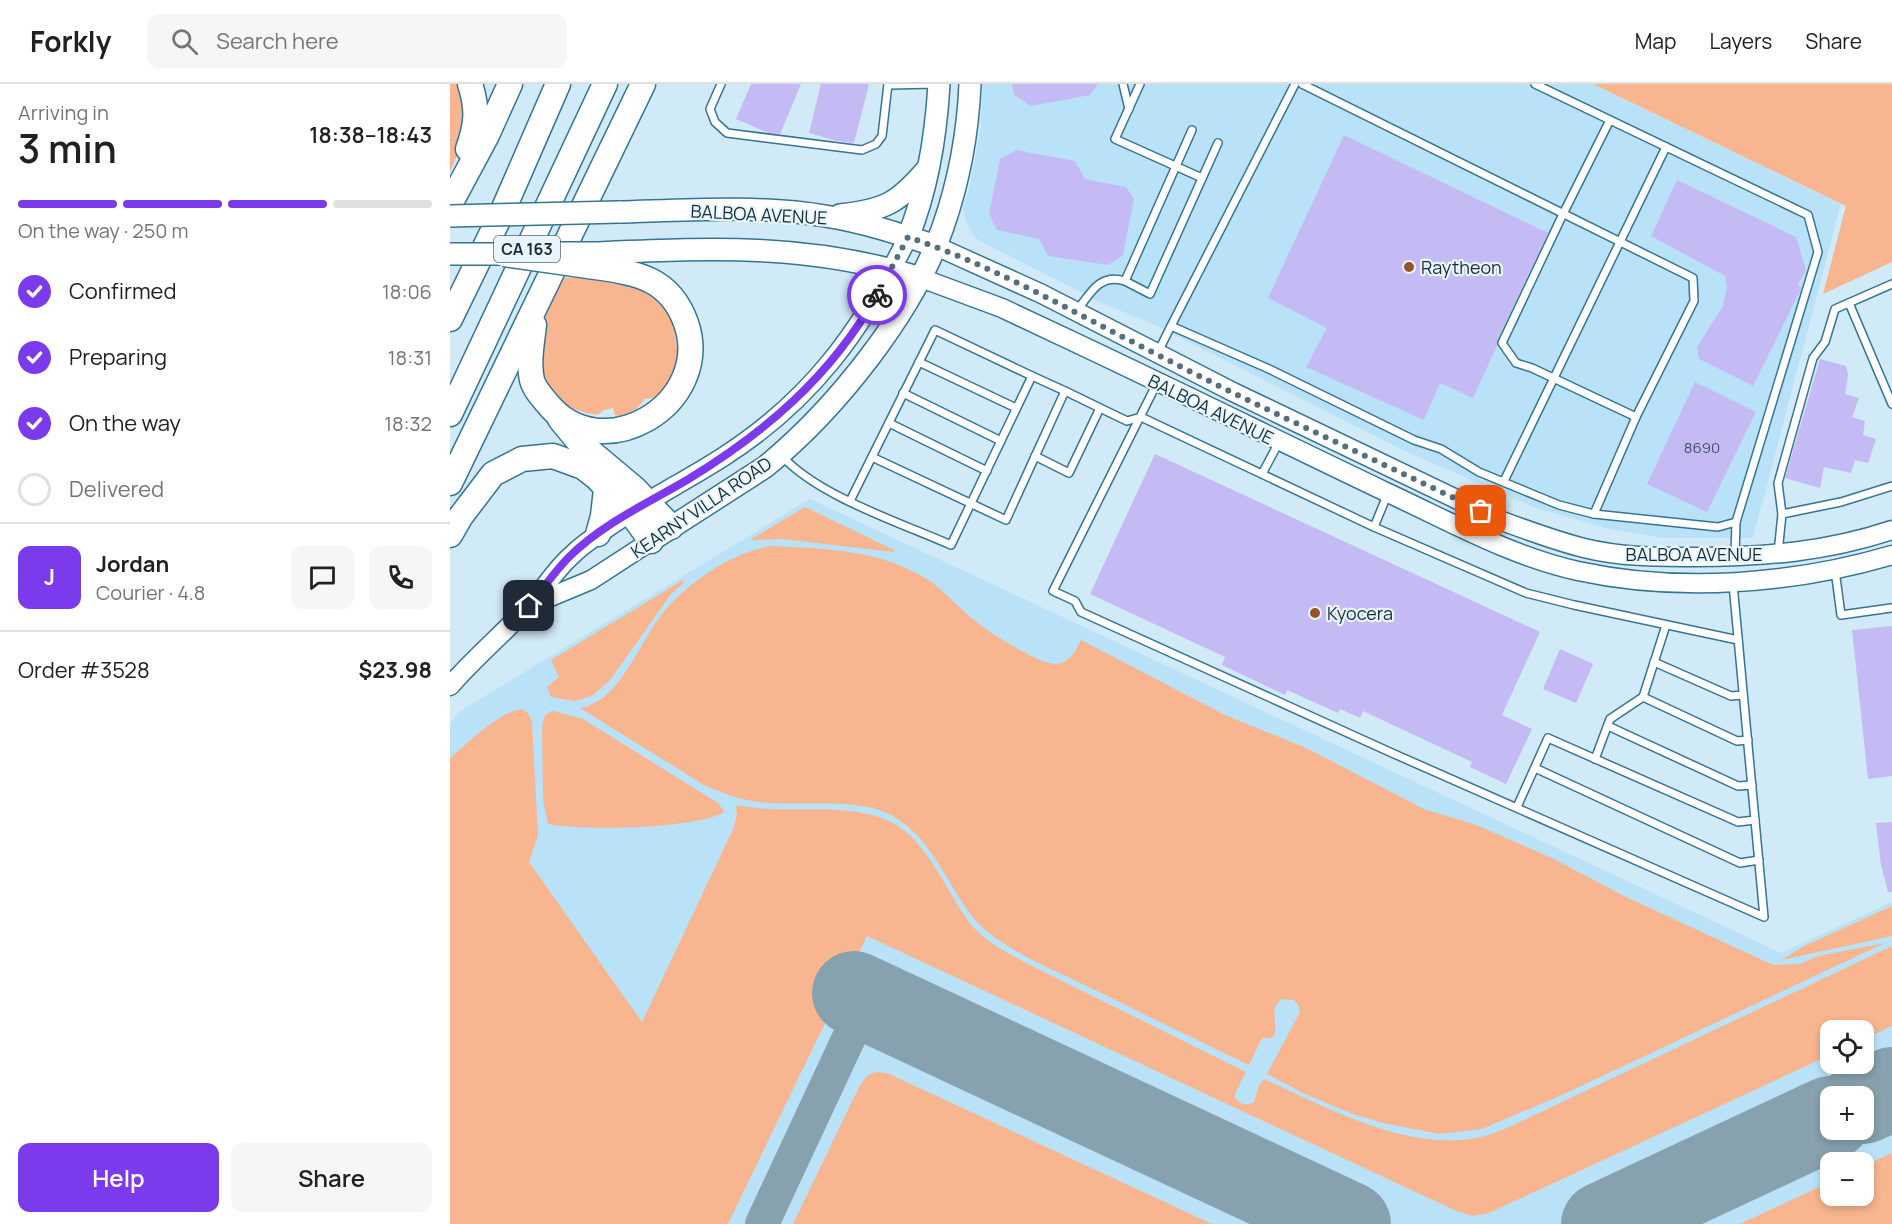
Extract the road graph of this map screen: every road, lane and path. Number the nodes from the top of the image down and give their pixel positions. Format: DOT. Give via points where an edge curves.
graph roads {
  1 [pos="470,84"];
  2 [pos="510,84"];
  3 [pos="558,84"];
  4 [pos="605,84"];
  5 [pos="643,84"];
  6 [pos="721,84"];
  7 [pos="939,84"];
  8 [pos="970,84"];
  9 [pos="1123,84"];
  10 [pos="1140,84"];
  11 [pos="1294,84"];
  12 [pos="1302,84"];
  13 [pos="1535,84"];
  14 [pos="888,85"];
  15 [pos="1129,109"];
  16 [pos="1610,120"];
  17 [pos="1192,130"];
  18 [pos="1218,143"];
  19 [pos="1666,147"];
  20 [pos="1176,166"];
  21 [pos="928,168"];
  22 [pos="1202,178"];
  23 [pos="450,197"];
  24 [pos="450,204"];
  25 [pos="1563,214"];
  26 [pos="450,216"];
  27 [pos="826,216"];
  28 [pos="908,237"];
  29 [pos="1620,242"];
  30 [pos="936,246"];
  31 [pos="450,254"];
  32 [pos="504,254"];
  33 [pos="596,260"];
  34 [pos="892,269"];
  35 [pos="921,278"];
  36 [pos="1125,281"];
  37 [pos="1892,284"];
  38 [pos="1849,303"];
  39 [pos="535,309"];
  40 [pos="1077,311"];
  41 [pos="450,319"];
  42 [pos="1171,326"];
  43 [pos="1073,341"];
  44 [pos="1157,354"];
  45 [pos="919,362"];
  46 [pos="1032,376"];
  47 [pos="1553,378"];
  48 [pos="1157,383"];
  49 [pos="1065,391"];
  50 [pos="903,393"];
  51 [pos="1892,404"];
  52 [pos="1016,408"];
  53 [pos="1100,408"];
  54 [pos="450,414"];
  55 [pos="556,415"];
  56 [pos="1141,417"];
  57 [pos="1636,417"];
  58 [pos="889,423"];
  59 [pos="1001,441"];
  60 [pos="1280,442"];
  61 [pos="780,454"];
  62 [pos="1035,456"];
  63 [pos="872,457"];
  64 [pos="987,471"];
  65 [pos="1262,474"];
  66 [pos="1504,481"];
  67 [pos="450,483"];
  68 [pos="1892,486"];
  69 [pos="606,489"];
  70 [pos="1388,493"];
  71 [pos="1458,500"];
  72 [pos="850,501"];
  73 [pos="971,504"];
  74 [pos="639,508"];
  75 [pos="1594,514"];
  76 [pos="1782,514"];
  77 [pos="1448,521"];
  78 [pos="1736,522"];
  79 [pos="1374,527"];
  80 [pos="1892,530"];
  81 [pos="598,534"];
  82 [pos="661,534"];
  83 [pos="450,535"];
  84 [pos="1846,544"];
  85 [pos="1778,546"];
  86 [pos="1892,555"];
  87 [pos="1735,557"];
  88 [pos="1835,570"];
  89 [pos="1739,582"];
  90 [pos="529,606"];
  91 [pos="1891,608"];
  92 [pos="1666,625"];
  93 [pos="1738,640"];
  94 [pos="1654,662"];
  95 [pos="450,686"];
  96 [pos="1743,694"];
  97 [pos="1644,698"];
  98 [pos="1608,726"];
  99 [pos="1748,740"];
  100 [pos="1595,759"];
  101 [pos="1535,768"];
  102 [pos="1752,785"];
  103 [pos="1517,807"];
  104 [pos="1755,820"];
  105 [pos="1759,860"];
  1 -- 23 [label="highway" via="476,109 475,129"];
  2 -- 24 [label="highway"];
  3 -- 41 [label="highway, CA 163"];
  4 -- 54 [label="highway, CA 163"];
  5 -- 39 [label="highway"];
  6 -- 14 [label="lane" via="710,109 715,122 727,133 862,150 876,144 882,136"];
  7 -- 14 [label="lane"];
  7 -- 21 [label="main road, KEARNY VILLA ROAD"];
  8 -- 30 [label="main road, KEARNY VILLA ROAD" via="967,131"];
  9 -- 15 [label="lane"];
  10 -- 15 [label="lane"];
  11 -- 42 [label="lane"];
  12 -- 25 [label="lane"];
  13 -- 16 [label="lane"];
  15 -- 20 [label="lane" via="1115,139"];
  16 -- 19 [label="lane"];
  16 -- 25 [label="lane"];
  17 -- 20 [label="lane"];
  18 -- 22 [label="lane"];
  19 -- 29 [label="lane"];
  19 -- 78 [label="lane" via="1808,215 1818,252"];
  20 -- 22 [label="lane"];
  20 -- 36 [label="lane"];
  21 -- 27 [label="main road" via="892,204"];
  21 -- 28 [label="main road, KEARNY VILLA ROAD"];
  22 -- 36 [label="lane" via="1150,294"];
  25 -- 29 [label="lane"];
  25 -- 47 [label="lane" via="1502,343 1516,363"];
  26 -- 27 [label="main road, BALBOA AVENUE, bridge" via="715,209"];
  27 -- 28 [label="main road, BALBOA AVENUE"];
  28 -- 30 [label="main road, BALBOA AVENUE"];
  28 -- 34 [label="main road, KEARNY VILLA ROAD"];
  29 -- 47 [label="lane"];
  29 -- 57 [label="lane" via="1693,278 1694,301"];
  30 -- 35 [label="main road, KEARNY VILLA ROAD"];
  30 -- 40 [label="main road, BALBOA AVENUE"];
  31 -- 32 [label="main road, bridge"];
  32 -- 33 [label="highway, bridge"];
  33 -- 34 [label="main road, BALBOA AVENUE" via="701,248 749,248 833,256"];
  33 -- 55 [label="highway" via="646,277 671,297 688,334 686,371 667,405 636,426 604,431 572,424"];
  34 -- 35 [label="main road, BALBOA AVENUE"];
  34 -- 74 [label="main road, KEARNY VILLA ROAD" via="838,354 785,410 725,456"];
  35 -- 43 [label="main road, BALBOA AVENUE" via="1002,308"];
  35 -- 61 [label="main road, KEARNY VILLA ROAD" via="861,367"];
  36 -- 40 [label="lane" via="1100,282"];
  37 -- 38 [label="lane"];
  38 -- 51 [label="lane"];
  38 -- 76 [label="lane" via="1835,309 1825,342 1813,358 1778,483"];
  39 -- 55 [label="highway" via="532,381"];
  39 -- 67 [label="highway"];
  40 -- 44 [label="main road, BALBOA AVENUE"];
  42 -- 44 [label="lane"];
  42 -- 66 [label="lane"];
  43 -- 44 [label="main road" via="1147,361"];
  43 -- 48 [label="main road, BALBOA AVENUE"];
  44 -- 71 [label="main road, BALBOA AVENUE"];
  45 -- 46 [label="lane" via="935,330"];
  45 -- 50 [label="lane"];
  45 -- 52 [label="lane"];
  46 -- 49 [label="lane"];
  46 -- 52 [label="lane"];
  47 -- 57 [label="lane"];
  47 -- 66 [label="lane"];
  48 -- 56 [label="lane"];
  48 -- 60 [label="main road, BALBOA AVENUE"];
  49 -- 53 [label="lane"];
  49 -- 62 [label="lane"];
  50 -- 58 [label="lane"];
  50 -- 59 [label="lane"];
  52 -- 59 [label="lane"];
  53 -- 56 [label="lane" via="1127,421"];
  53 -- 62 [label="lane" via="1069,473"];
  55 -- 74 [label="highway" via="579,442 635,489"];
  56 -- 65 [label="lane"];
  56 -- 103 [label="lane" via="1053,591 1075,601 1081,612"];
  57 -- 75 [label="lane"];
  58 -- 63 [label="lane"];
  58 -- 64 [label="lane"];
  59 -- 64 [label="lane"];
  60 -- 65 [label="lane"];
  60 -- 70 [label="main road, BALBOA AVENUE"];
  61 -- 72 [label="lane" via="792,468"];
  61 -- 82 [label="main road, KEARNY VILLA ROAD"];
  62 -- 73 [label="lane" via="1006,520"];
  63 -- 72 [label="lane"];
  63 -- 73 [label="lane"];
  64 -- 73 [label="lane"];
  65 -- 79 [label="lane"];
  66 -- 75 [label="lane" via="1559,505"];
  68 -- 76 [label="lane"];
  69 -- 74 [label="highway"];
  69 -- 81 [label="highway"];
  69 -- 83 [label="highway" via="584,466 553,456 522,459 493,474"];
  70 -- 77 [label="main road, BALBOA AVENUE"];
  70 -- 79 [label="lane"];
  71 -- 77 [label="lane"];
  71 -- 87 [label="main road, BALBOA AVENUE" via="1502,521 1586,548 1656,557"];
  72 -- 73 [label="lane" via="951,545"];
  74 -- 81 [label="main road, KEARNY VILLA ROAD"];
  74 -- 82 [label="highway"];
  75 -- 78 [label="lane" via="1718,527"];
  76 -- 85 [label="lane"];
  77 -- 89 [label="main road, BALBOA AVENUE" via="1493,544 1577,571 1650,583"];
  78 -- 87 [label="lane"];
  79 -- 92 [label="lane" via="1526,593"];
  80 -- 84 [label="main road, BALBOA AVENUE"];
  81 -- 90 [label="main road, KEARNY VILLA ROAD" via="570,556"];
  82 -- 90 [label="main road, KEARNY VILLA ROAD" via="591,580"];
  84 -- 85 [label="main road, BALBOA AVENUE"];
  84 -- 89 [label="main road" via="1787,568 1754,572"];
  85 -- 87 [label="main road, BALBOA AVENUE"];
  86 -- 88 [label="main road, BALBOA AVENUE"];
  88 -- 89 [label="main road, BALBOA AVENUE"];
  88 -- 91 [label="lane" via="1841,615"];
  89 -- 93 [label="lane"];
  90 -- 95 [label="main road, KEARNY VILLA ROAD"];
  92 -- 93 [label="lane"];
  92 -- 94 [label="lane"];
  93 -- 96 [label="lane"];
  94 -- 96 [label="lane" via="1731,696"];
  94 -- 97 [label="lane"];
  96 -- 99 [label="lane"];
  97 -- 98 [label="lane" via="1610,719"];
  97 -- 99 [label="lane" via="1737,741"];
  98 -- 100 [label="lane"];
  98 -- 102 [label="lane" via="1738,786"];
  99 -- 102 [label="lane"];
  100 -- 101 [label="lane" via="1548,738"];
  100 -- 104 [label="lane" via="1738,822"];
  101 -- 103 [label="lane"];
  101 -- 105 [label="lane" via="1740,863"];
  102 -- 104 [label="lane"];
  103 -- 105 [label="lane" via="1764,917"];
  104 -- 105 [label="lane"];
}
